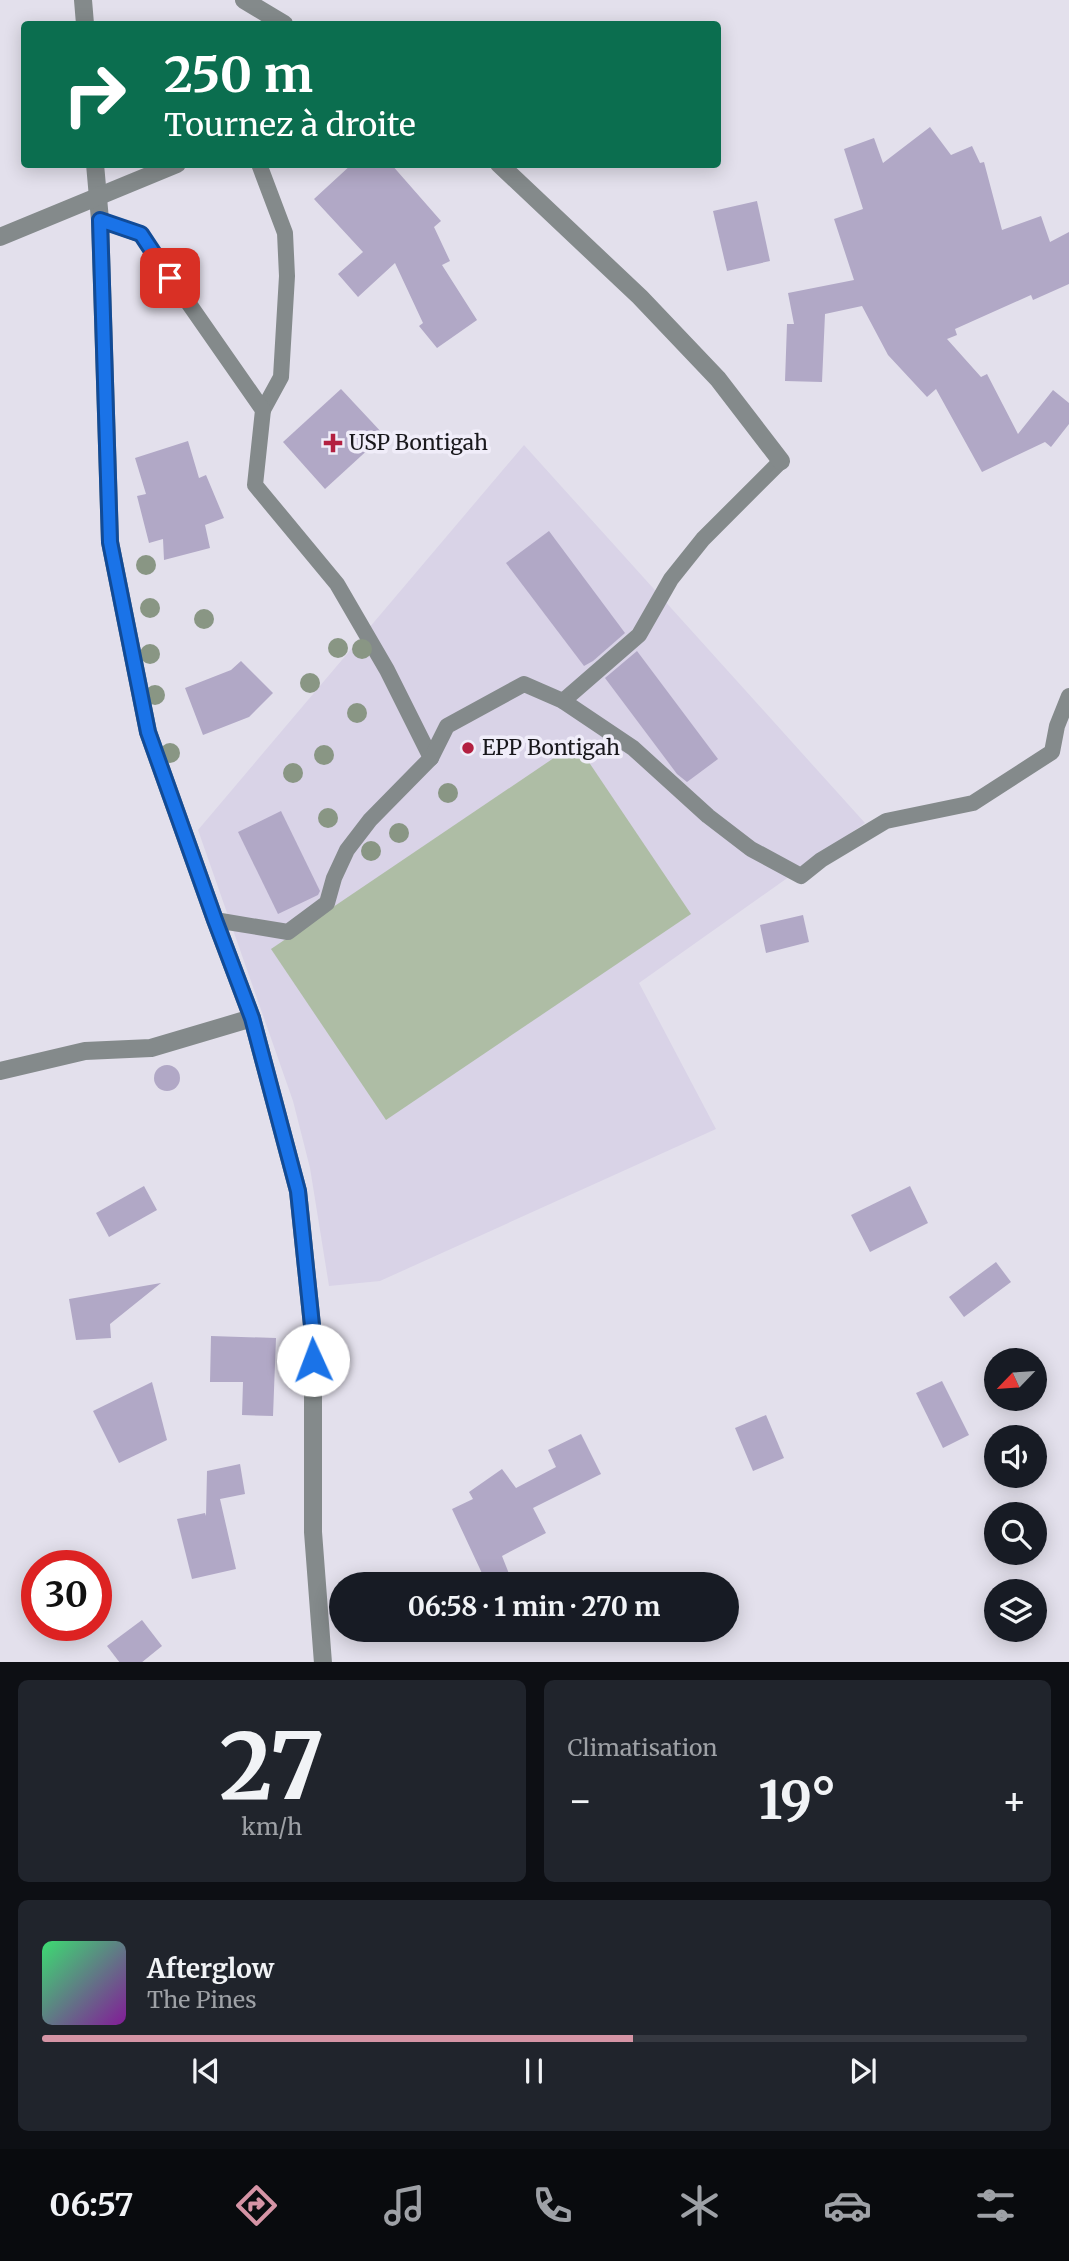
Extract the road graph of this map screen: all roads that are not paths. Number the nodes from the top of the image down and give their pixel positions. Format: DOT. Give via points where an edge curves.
graph roads {
  1 [pos="83,0"];
  2 [pos="244,0"];
  3 [pos="85,21"];
  4 [pos="280,21"];
  5 [pos="95,168"];
  6 [pos="167,168"];
  7 [pos="260,168"];
  8 [pos="503,168"];
  9 [pos="98,195"];
  10 [pos="100,220"];
  11 [pos="0,237"];
  12 [pos="262,410"];
  13 [pos="781,461"];
  14 [pos="1069,696"];
  15 [pos="563,701"];
  16 [pos="431,758"];
  17 [pos="215,920"];
  18 [pos="252,1018"];
  19 [pos="0,1071"];
  20 [pos="323,1662"];
  1 -- 3 [label="street"];
  2 -- 4 [label="street"];
  5 -- 9 [label="street"];
  6 -- 9 [label="street"];
  7 -- 12 [label="lane" via="285,233 288,276 281,377"];
  8 -- 13 [label="street" via="640,297 718,379"];
  9 -- 10 [label="street"];
  9 -- 11 [label="street"];
  10 -- 12 [label="lane" via="141,234"];
  10 -- 17 [label="street" via="110,542 148,732"];
  12 -- 16 [label="lane" via="255,485 337,584"];
  13 -- 15 [label="lane" via="703,539 671,579 639,635"];
  14 -- 15 [label="lane" via="1052,752 1003,786 973,803 886,821 801,876 751,849 633,748"];
  15 -- 16 [label="lane" via="524,684 447,726"];
  16 -- 17 [label="lane" via="370,820 347,850 327,902 300,923 288,932"];
  17 -- 18 [label="street"];
  18 -- 19 [label="street" via="150,1048 85,1051"];
  18 -- 20 [label="street" via="298,1191 313,1335 313,1532"];
}
